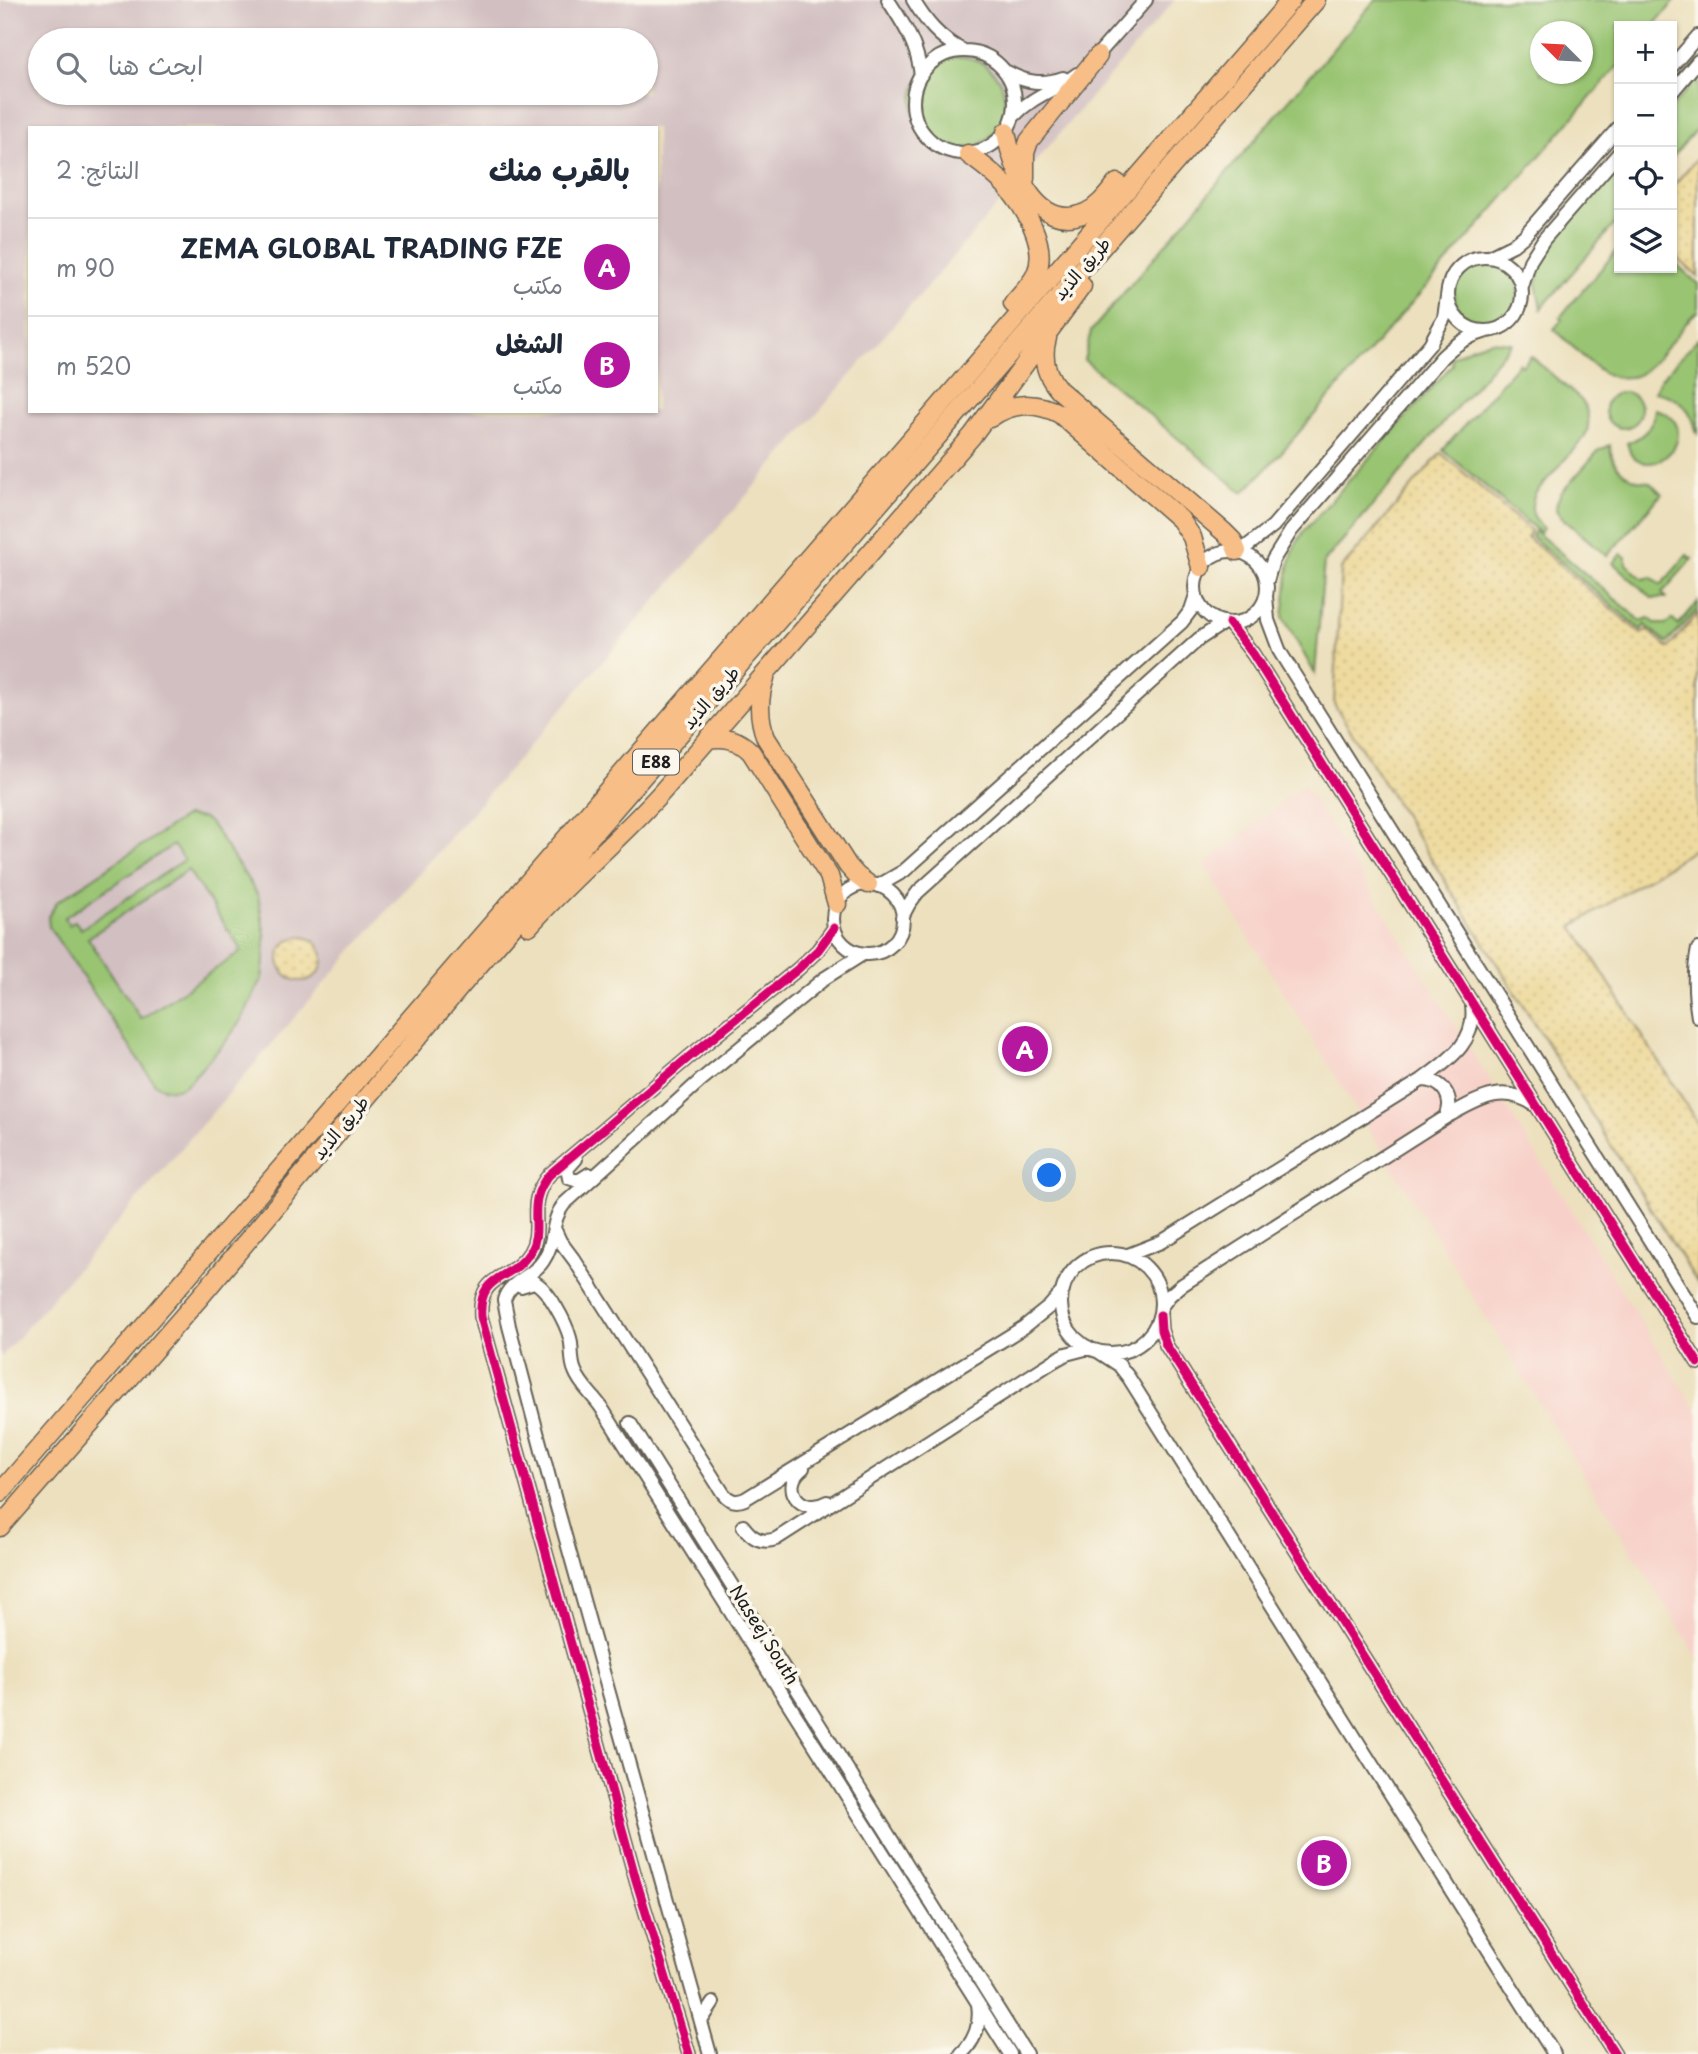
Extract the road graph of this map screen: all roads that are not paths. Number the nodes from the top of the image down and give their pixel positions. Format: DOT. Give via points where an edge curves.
graph roads {
  1 [pos="888,0"];
  2 [pos="912,0"];
  3 [pos="1146,0"];
  4 [pos="1291,0"];
  5 [pos="1316,0"];
  6 [pos="1698,36"];
  7 [pos="962,50"];
  8 [pos="1677,60"];
  9 [pos="1092,61"];
  10 [pos="1698,61"];
  11 [pos="1006,71"];
  12 [pos="920,75"];
  13 [pos="1677,86"];
  14 [pos="1212,92"];
  15 [pos="1010,124"];
  16 [pos="1614,133"];
  17 [pos="968,153"];
  18 [pos="1614,159"];
  19 [pos="1027,190"];
  20 [pos="1106,241"];
  21 [pos="1489,257"];
  22 [pos="1521,287"];
  23 [pos="1448,289"];
  24 [pos="1050,330"];
  25 [pos="1487,331"];
  26 [pos="956,388"];
  27 [pos="972,436"];
  28 [pos="1239,551"];
  29 [pos="1201,567"];
  30 [pos="1267,581"];
  31 [pos="1196,595"];
  32 [pos="1266,596"];
  33 [pos="1227,623"];
  34 [pos="768,671"];
  35 [pos="708,739"];
  36 [pos="873,885"];
  37 [pos="837,904"];
  38 [pos="902,917"];
  39 [pos="834,929"];
  40 [pos="1698,949"];
  41 [pos="863,954"];
  42 [pos="460,987"];
  43 [pos="1471,1003"];
  44 [pos="1698,1017"];
  45 [pos="1422,1080"];
  46 [pos="1537,1106"];
  47 [pos="1446,1117"];
  48 [pos="592,1139"];
  49 [pos="609,1163"];
  50 [pos="553,1226"];
  51 [pos="1128,1255"];
  52 [pos="1063,1291"];
  53 [pos="1161,1311"];
  54 [pos="1698,1317"];
  55 [pos="509,1326"];
  56 [pos="515,1349"];
  57 [pos="1094,1350"];
  58 [pos="491,1353"];
  59 [pos="1698,1363"];
  60 [pos="629,1423"];
  61 [pos="822,1451"];
  62 [pos="0,1493"];
  63 [pos="846,1494"];
  64 [pos="743,1526"];
  65 [pos="0,1527"];
  66 [pos="713,2003"];
  67 [pos="978,2004"];
  68 [pos="701,2021"];
  69 [pos="689,2054"];
  70 [pos="710,2054"];
  71 [pos="961,2054"];
  72 [pos="1010,2054"];
  73 [pos="1026,2054"];
  74 [pos="1554,2054"];
  75 [pos="1615,2054"];
  1 -- 12 [label="street" via="910,33"];
  2 -- 7 [label="street" via="939,36"];
  3 -- 9 [label="street"];
  4 -- 14 [label="highway, طريق الذيد / E88"];
  5 -- 20 [label="highway, طريق الذيد / E88"];
  6 -- 8 [label="street"];
  7 -- 11 [label="street" via="989,57"];
  7 -- 12 [label="street" via="934,61"];
  9 -- 11 [label="street" via="1065,78 1041,83"];
  9 -- 15 [label="street" via="1029,102"];
  9 -- 19 [label="highway" via="1029,141 1024,166"];
  10 -- 13 [label="street"];
  11 -- 15 [label="street" via="1015,93"];
  12 -- 17 [label="street" via="913,101 920,129 946,150"];
  14 -- 19 [label="highway" via="1175,116 1086,213 1050,212"];
  14 -- 26 [label="highway, طريق الذيد / E88"];
  15 -- 17 [label="street" via="989,147"];
  15 -- 19 [label="highway" via="1013,164"];
  16 -- 21 [label="street" via="1524,236"];
  17 -- 26 [label="highway" via="1016,199 1038,244 1040,260 1032,281 971,353"];
  18 -- 22 [label="street" via="1545,239 1530,261"];
  20 -- 24 [label="highway" via="1096,268"];
  20 -- 42 [label="highway, طريق الذيد / E88"];
  21 -- 22 [label="street" via="1506,264"];
  21 -- 23 [label="street" via="1467,262 1453,275"];
  22 -- 25 [label="street" via="1516,316"];
  23 -- 25 [label="street" via="1457,319"];
  23 -- 28 [label="street" via="1444,318 1430,344 1273,526"];
  24 -- 27 [label="highway"];
  24 -- 28 [label="highway" via="1045,363 1053,383 1228,536"];
  25 -- 30 [label="street" via="1462,340 1442,357 1291,531"];
  26 -- 62 [label="highway, طريق الذيد / E88"];
  27 -- 29 [label="highway" via="1013,406 1037,405 1060,414 1173,512 1192,537"];
  27 -- 34 [label="highway"];
  28 -- 29 [label="street" via="1214,555"];
  28 -- 30 [label="street" via="1261,565"];
  29 -- 31 [label="street"];
  30 -- 32 [label="street"];
  31 -- 33 [label="street" via="1207,613"];
  31 -- 36 [label="street" via="1182,622 904,871"];
  32 -- 33 [label="street" via="1249,618"];
  32 -- 54 [label="street" via="1268,620 1280,652"];
  33 -- 38 [label="street" via="1199,639 918,892"];
  33 -- 43 [label="street" via="1253,654"];
  34 -- 35 [label="highway"];
  34 -- 36 [label="highway" via="759,709 766,738 848,866"];
  35 -- 37 [label="highway" via="732,739 751,752 829,876"];
  35 -- 42 [label="highway" via="647,809 566,886 484,977"];
  36 -- 37 [label="street" via="853,888"];
  36 -- 38 [label="street" via="898,901"];
  37 -- 39 [label="street"];
  38 -- 41 [label="street" via="901,931 893,943 881,952"];
  39 -- 41 [label="street" via="845,946"];
  39 -- 48 [label="street" via="798,968"];
  40 -- 44 [label="street" via="1694,993"];
  41 -- 49 [label="street" via="825,978 701,1080"];
  42 -- 65 [label="highway, طريق الذيد / E88"];
  43 -- 45 [label="street" via="1472,1022 1466,1040"];
  43 -- 46 [label="street"];
  45 -- 47 [label="street" via="1444,1089 1449,1100"];
  45 -- 51 [label="street" via="1161,1242"];
  46 -- 47 [label="street" via="1517,1096 1495,1094"];
  46 -- 59 [label="street"];
  47 -- 53 [label="street" via="1182,1285"];
  48 -- 49 [label="street" via="566,1174 581,1181"];
  48 -- 58 [label="street" via="545,1180 535,1202 532,1247 525,1259 483,1293 481,1317"];
  49 -- 50 [label="street" via="564,1204"];
  50 -- 55 [label="street" via="542,1264 505,1295"];
  50 -- 61 [label="street" via="725,1496 734,1501 745,1499"];
  51 -- 52 [label="street" via="1104,1253 1084,1260 1069,1275"];
  51 -- 53 [label="street" via="1156,1280"];
  52 -- 57 [label="street" via="1064,1320 1074,1336"];
  52 -- 61 [label="street" via="1024,1327"];
  53 -- 57 [label="street" via="1142,1343 1121,1352"];
  53 -- 75 [label="street" via="1166,1345"];
  55 -- 56 [label="street"];
  55 -- 67 [label="street, Naseej South" via="511,1295 525,1283 540,1285 568,1330 579,1380 601,1407"];
  56 -- 58 [label="street" via="500,1345"];
  56 -- 68 [label="street"];
  57 -- 63 [label="street" via="1074,1352 1052,1362"];
  57 -- 74 [label="street" via="1113,1360 1129,1378"];
  58 -- 69 [label="street" via="636,1880"];
  60 -- 73 [label="street"];
  61 -- 63 [label="street" via="796,1474 795,1497 816,1507"];
  63 -- 64 [label="street" via="772,1541 757,1540"];
  66 -- 68 [label="street"];
  67 -- 71 [label="street" via="977,2032"];
  67 -- 72 [label="street, Naseej South"];
  68 -- 70 [label="street"];
}
